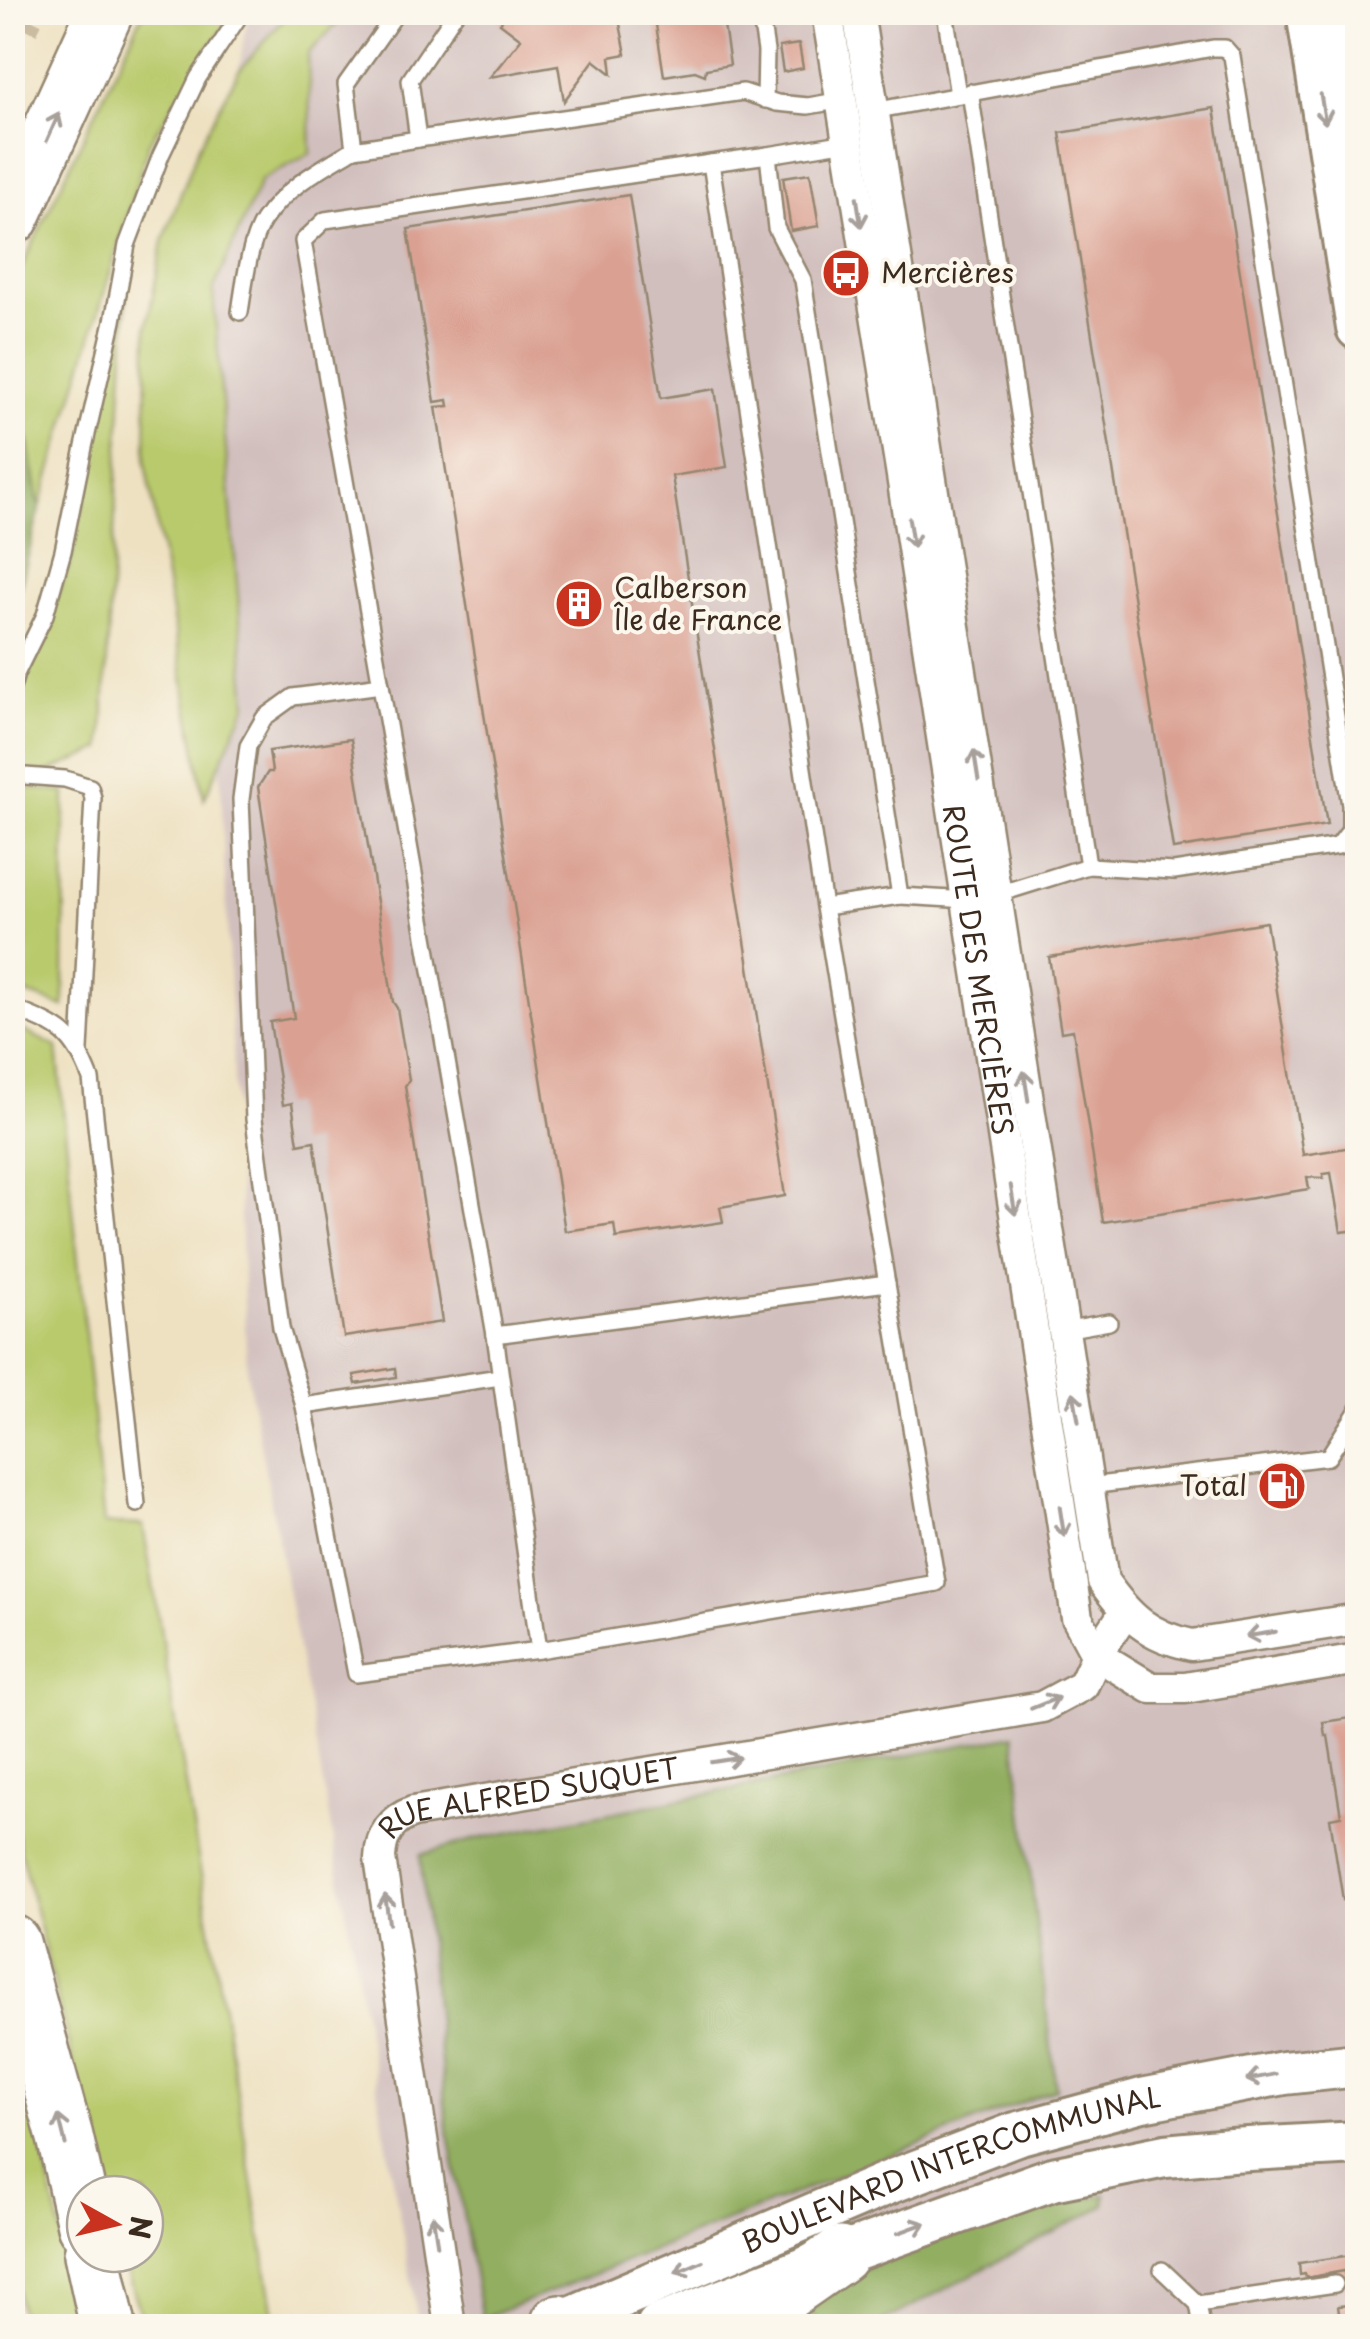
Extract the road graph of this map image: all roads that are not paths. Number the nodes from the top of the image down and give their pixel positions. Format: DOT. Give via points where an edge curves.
graph roads {
  1 [pos="105,12"];
  2 [pos="242,12"];
  3 [pos="397,12"];
  4 [pos="760,12"];
  5 [pos="826,12"];
  6 [pos="858,12"];
  7 [pos="945,12"];
  8 [pos="1308,12"];
  9 [pos="1339,12"];
  10 [pos="451,14"];
  11 [pos="964,94"];
  12 [pos="765,100"];
  13 [pos="840,100"];
  14 [pos="866,130"];
  15 [pos="1358,130"];
  16 [pos="418,139"];
  17 [pos="354,149"];
  18 [pos="768,155"];
  19 [pos="711,163"];
  20 [pos="12,216"];
  21 [pos="240,312"];
  22 [pos="1358,328"];
  23 [pos="381,685"];
  24 [pos="12,688"];
  25 [pos="12,775"];
  26 [pos="1088,866"];
  27 [pos="900,896"];
  28 [pos="982,898"];
  29 [pos="824,906"];
  30 [pos="12,1008"];
  31 [pos="80,1050"];
  32 [pos="887,1283"];
  33 [pos="1108,1322"];
  34 [pos="1048,1333"];
  35 [pos="495,1335"];
  36 [pos="500,1378"];
  37 [pos="304,1406"];
  38 [pos="1358,1410"];
  39 [pos="1089,1486"];
  40 [pos="138,1504"];
  41 [pos="1125,1612"];
  42 [pos="1358,1619"];
  43 [pos="540,1650"];
  44 [pos="1097,1655"];
  45 [pos="1358,1659"];
  46 [pos="12,1943"];
  47 [pos="1358,2064"];
  48 [pos="1358,2143"];
  49 [pos="73,2174"];
  50 [pos="840,2255"];
  51 [pos="1162,2270"];
  52 [pos="97,2274"];
  53 [pos="1335,2284"];
  54 [pos="1198,2304"];
  55 [pos="110,2323"];
  56 [pos="564,2325"];
  57 [pos="450,2326"];
  58 [pos="658,2326"];
  59 [pos="744,2326"];
  60 [pos="1202,2326"];
  20 -- 1 [label="highway, one-way"];
  2 -- 24 [label="lane" via="198,78 127,244 63,551 45,615"];
  3 -- 17 [label="lane" via="346,84"];
  4 -- 12 [label="lane"];
  5 -- 13 [label="street, ROUTE DES MERCIÈRES"];
  6 -- 14 [label="street, ROUTE DES MERCIÈRES"];
  7 -- 11 [label="lane"];
  8 -- 22 [label="main road, one-way"];
  9 -- 15 [label="main road"];
  10 -- 16 [label="lane" via="410,80"];
  11 -- 14 [label="lane"];
  11 -- 26 [label="lane"];
  11 -- 26 [label="lane" via="1213,48 1232,56 1350,830 1338,846 1174,871"];
  12 -- 13 [label="lane" via="808,106"];
  12 -- 16 [label="lane" via="743,92"];
  13 -- 14 [label="street, ROUTE DES MERCIÈRES"];
  14 -- 18 [label="lane"];
  14 -- 28 [label="street, ROUTE DES MERCIÈRES"];
  16 -- 17 [label="lane"];
  17 -- 21 [label="lane" via="284,196 261,223"];
  18 -- 19 [label="lane"];
  18 -- 27 [label="lane" via="776,228 803,280"];
  19 -- 23 [label="lane" via="325,220 303,241"];
  19 -- 29 [label="lane"];
  23 -- 35 [label="lane"];
  23 -- 37 [label="lane" via="293,697 264,718 248,746 241,799 254,1119 281,1328"];
  25 -- 31 [label="lane" via="65,780 90,788 94,798"];
  26 -- 28 [label="lane"];
  27 -- 28 [label="lane"];
  27 -- 29 [label="lane"];
  28 -- 34 [label="street, ROUTE DES MERCIÈRES"];
  29 -- 32 [label="lane"];
  30 -- 31 [label="lane" via="58,1026"];
  31 -- 40 [label="lane" via="91,1080"];
  32 -- 35 [label="lane"];
  32 -- 43 [label="lane" via="936,1583"];
  33 -- 34 [label="lane"];
  39 -- 34 [label="street, ROUTE DES MERCIÈRES, one-way"];
  34 -- 44 [label="street, ROUTE DES MERCIÈRES, one-way" via="1077,1618"];
  35 -- 36 [label="lane"];
  36 -- 37 [label="lane"];
  36 -- 43 [label="lane"];
  37 -- 43 [label="lane" via="356,1674"];
  38 -- 39 [label="lane" via="1328,1456"];
  39 -- 41 [label="street, ROUTE DES MERCIÈRES" via="1103,1582"];
  42 -- 41 [label="street, ROUTE DES MERCIÈRES, one-way" via="1192,1644 1149,1630"];
  41 -- 44 [label="street, RUE ALFRED SUQUET"];
  44 -- 45 [label="street" via="1140,1683 1164,1689"];
  57 -- 44 [label="street, RUE ALFRED SUQUET, one-way" via="380,1858 381,1843 399,1817 1042,1707 1083,1685"];
  49 -- 46 [label="highway, one-way"];
  47 -- 56 [label="main road, BOULEVARD INTERCOMMUNAL, one-way" via="1142,2100 1016,2134"];
  50 -- 48 [label="main road, BOULEVARD INTERCOMMUNAL, one-way" via="1052,2179 1105,2167 1215,2151"];
  50 -- 58 [label="main road, BOULEVARD INTERCOMMUNAL"];
  50 -- 59 [label="highway"];
  51 -- 54 [label="lane"];
  52 -- 55 [label="highway"];
  53 -- 54 [label="lane"];
  54 -- 60 [label="lane"];
}
